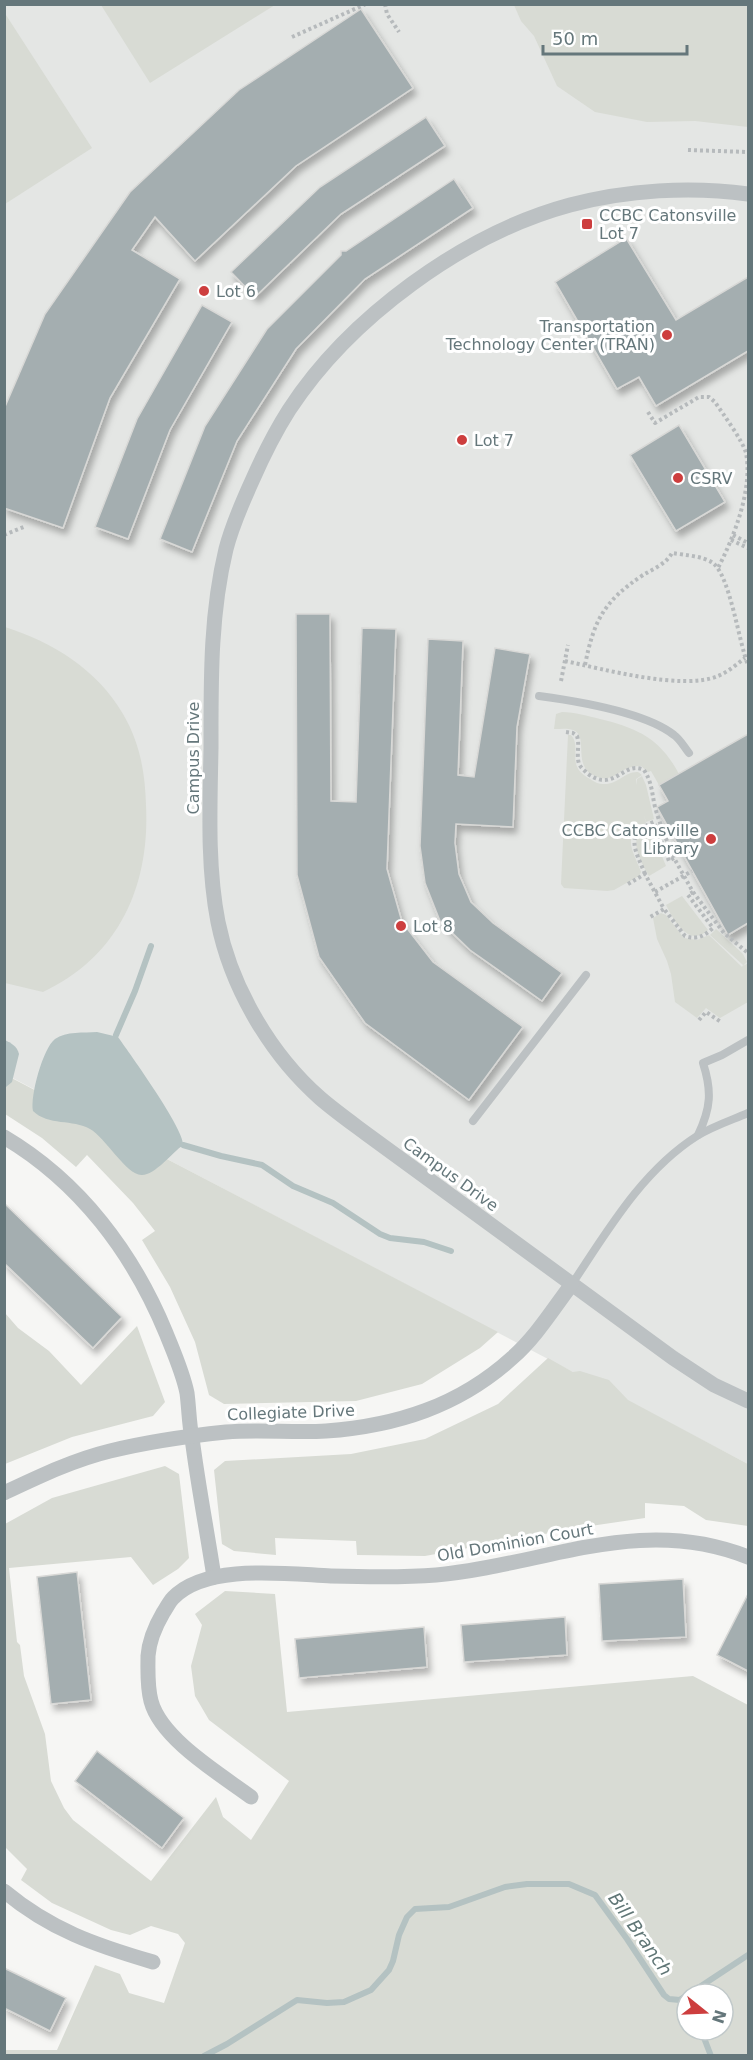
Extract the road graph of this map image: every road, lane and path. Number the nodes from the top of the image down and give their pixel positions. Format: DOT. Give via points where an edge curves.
graph roads {
  1 [pos="366,4"];
  2 [pos="384,4"];
  3 [pos="399,32"];
  4 [pos="292,37"];
  5 [pos="688,150"];
  6 [pos="748,152"];
  7 [pos="748,194"];
  8 [pos="648,412"];
  9 [pos="26,526"];
  10 [pos="4,536"];
  11 [pos="732,538"];
  12 [pos="748,543"];
  13 [pos="748,548"];
  14 [pos="718,568"];
  15 [pos="568,645"];
  16 [pos="745,658"];
  17 [pos="566,661"];
  18 [pos="585,665"];
  19 [pos="748,665"];
  20 [pos="561,681"];
  21 [pos="539,696"];
  22 [pos="566,732"];
  23 [pos="689,753"];
  24 [pos="675,858"];
  25 [pos="692,871"];
  26 [pos="645,874"];
  27 [pos="684,875"];
  28 [pos="628,884"];
  29 [pos="655,892"];
  30 [pos="693,892"];
  31 [pos="664,909"];
  32 [pos="650,917"];
  33 [pos="748,954"];
  34 [pos="586,975"];
  35 [pos="699,1020"];
  36 [pos="721,1022"];
  37 [pos="748,1040"];
  38 [pos="748,1113"];
  39 [pos="473,1121"];
  40 [pos="698,1135"];
  41 [pos="4,1137"];
  42 [pos="572,1284"];
  43 [pos="748,1401"];
  44 [pos="191,1437"];
  45 [pos="4,1493"];
  46 [pos="748,1557"];
  47 [pos="214,1577"];
  48 [pos="251,1797"];
  49 [pos="4,1891"];
  50 [pos="153,1962"];
  1 -- 4 [label="path"];
  2 -- 3 [label="path"];
  5 -- 6 [label="path"];
  7 -- 42 [label="street, Campus Drive" via="682,190 608,197 566,206 503,229 419,278 326,361 290,409 242,504 227,548 214,614 212,873 218,922 232,970 252,1012 280,1055 318,1096"];
  8 -- 11 [label="path" via="655,423 699,397 715,402 746,451 743,500"];
  9 -- 10 [label="path"];
  11 -- 12 [label="path"];
  11 -- 13 [label="path"];
  11 -- 14 [label="path"];
  14 -- 16 [label="path"];
  14 -- 18 [label="path" via="710,562 672,553 611,600 594,629"];
  15 -- 17 [label="path"];
  16 -- 18 [label="path" via="720,675 690,681"];
  16 -- 19 [label="path"];
  17 -- 18 [label="path"];
  17 -- 20 [label="path"];
  21 -- 23 [label="lane" via="634,715 658,724 677,736"];
  22 -- 24 [label="path" via="577,736 579,763 593,777 605,781 633,768 644,770"];
  24 -- 26 [label="path" via="669,861 654,822 641,828 634,845"];
  24 -- 27 [label="path"];
  25 -- 27 [label="path"];
  26 -- 28 [label="path"];
  26 -- 29 [label="path"];
  27 -- 29 [label="path"];
  27 -- 30 [label="path"];
  29 -- 31 [label="path"];
  30 -- 31 [label="path" via="688,895 713,928 702,937 685,936"];
  30 -- 33 [label="path" via="724,933"];
  31 -- 32 [label="path"];
  34 -- 39 [label="lane"];
  35 -- 36 [label="path" via="706,1012"];
  37 -- 40 [label="lane" via="703,1063 710,1095 708,1115"];
  38 -- 40 [label="lane"];
  40 -- 42 [label="lane" via="650,1175"];
  41 -- 44 [label="street" via="87,1204 135,1270 157,1310 176,1358 187,1393"];
  42 -- 43 [label="street, Campus Drive" via="673,1358 714,1385"];
  42 -- 44 [label="street, Collegiate Drive" via="513,1358 451,1400 406,1419 364,1428 228,1432"];
  44 -- 45 [label="street, Collegiate Drive" via="109,1451"];
  44 -- 47 [label="street"];
  46 -- 47 [label="street, Old Dominion Court" via="693,1542 657,1539 578,1548 494,1567 418,1576 242,1572"];
  47 -- 48 [label="street, Old Dominion Court" via="192,1585 174,1598 158,1621 149,1650 147,1677 151,1703 180,1745"];
  49 -- 50 [label="street" via="69,1934"];
}
